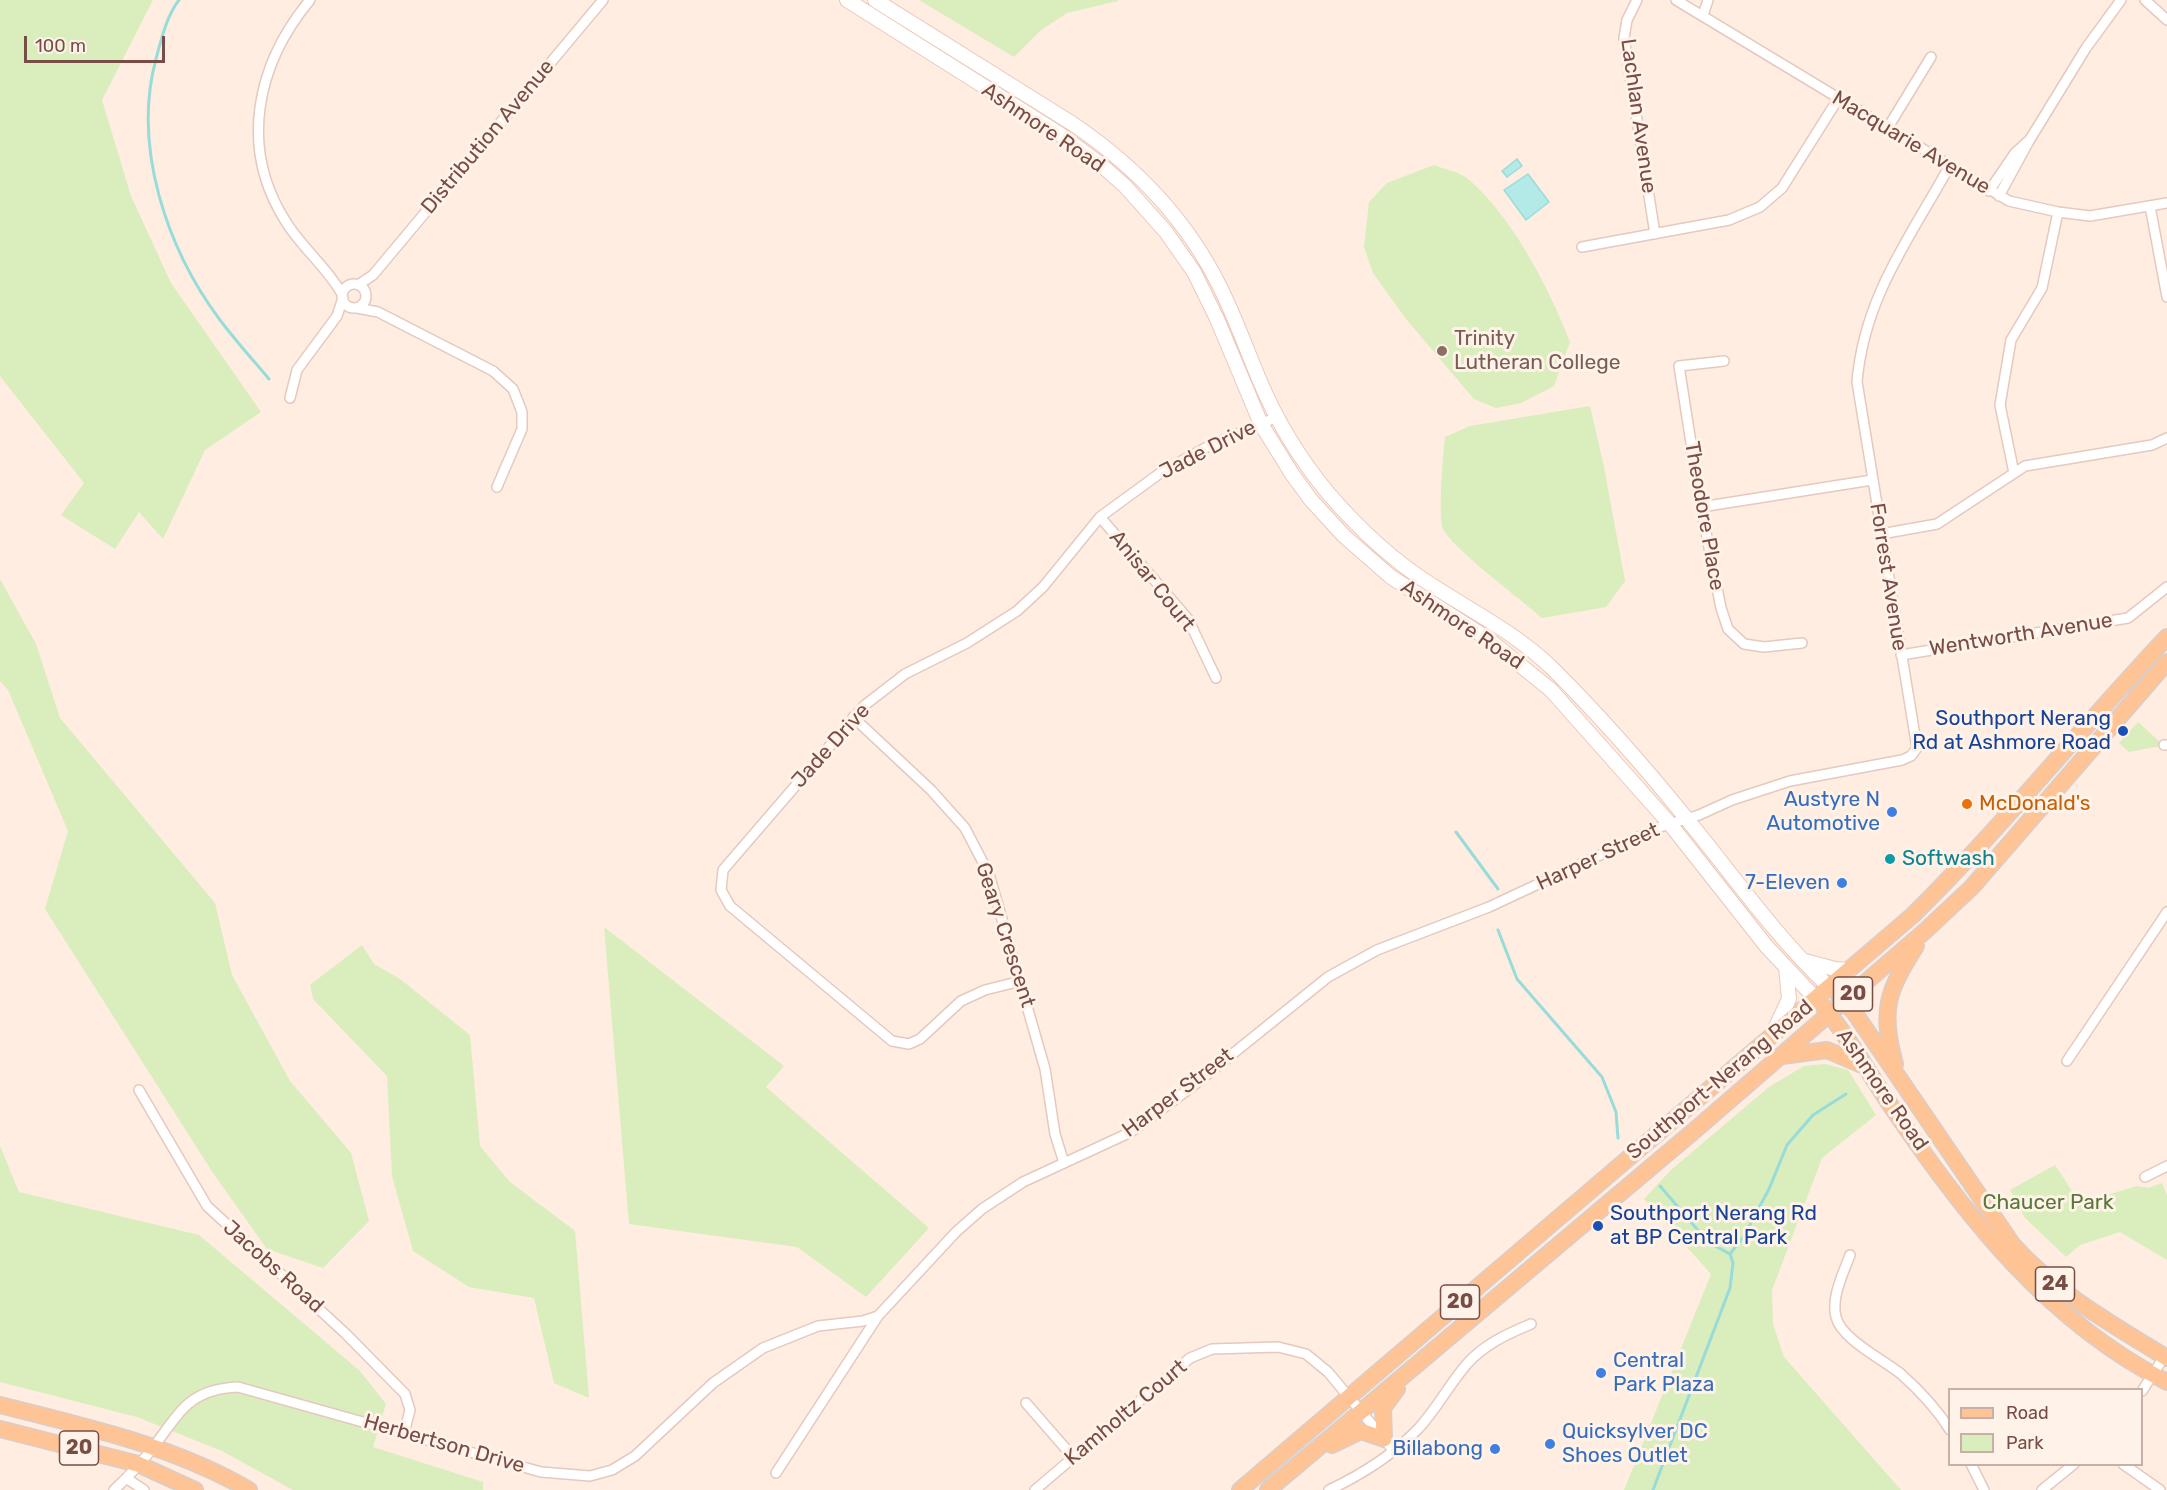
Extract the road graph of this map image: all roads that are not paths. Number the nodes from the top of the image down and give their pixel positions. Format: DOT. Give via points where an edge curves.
graph roads {
  1 [pos="310,0"];
  2 [pos="603,0"];
  3 [pos="847,0"];
  4 [pos="875,0"];
  5 [pos="1637,0"];
  6 [pos="1676,0"];
  7 [pos="1708,0"];
  8 [pos="2121,0"];
  9 [pos="2145,0"];
  10 [pos="1693,4"];
  11 [pos="1703,15"];
  12 [pos="2167,20"];
  13 [pos="1931,57"];
  14 [pos="1838,99"];
  15 [pos="1887,129"];
  16 [pos="2029,141"];
  17 [pos="1949,167"];
  18 [pos="1989,191"];
  19 [pos="1999,196"];
  20 [pos="2167,203"];
  21 [pos="2150,206"];
  22 [pos="2058,212"];
  23 [pos="1655,234"];
  24 [pos="1582,247"];
  25 [pos="334,279"];
  26 [pos="361,289"];
  27 [pos="342,296"];
  28 [pos="2167,297"];
  29 [pos="355,308"];
  30 [pos="378,312"];
  31 [pos="337,316"];
  32 [pos="1724,361"];
  33 [pos="290,398"];
  34 [pos="1276,417"];
  35 [pos="1261,424"];
  36 [pos="2167,438"];
  37 [pos="2014,473"];
  38 [pos="1872,480"];
  39 [pos="497,487"];
  40 [pos="1701,507"];
  41 [pos="1101,517"];
  42 [pos="1881,534"];
  43 [pos="2167,588"];
  44 [pos="2167,637"];
  45 [pos="1802,643"];
  46 [pos="1901,655"];
  47 [pos="2167,662"];
  48 [pos="1216,678"];
  49 [pos="853,717"];
  50 [pos="1687,819"];
  51 [pos="1670,824"];
  52 [pos="2167,912"];
  53 [pos="1925,931"];
  54 [pos="1803,960"];
  55 [pos="1786,967"];
  56 [pos="1850,969"];
  57 [pos="1021,981"];
  58 [pos="1829,987"];
  59 [pos="1816,999"];
  60 [pos="1845,1002"];
  61 [pos="1829,1014"];
  62 [pos="1771,1037"];
  63 [pos="1779,1057"];
  64 [pos="2067,1061"];
  65 [pos="1865,1066"];
  66 [pos="1897,1072"];
  67 [pos="139,1090"];
  68 [pos="1064,1163"];
  69 [pos="2167,1166"];
  70 [pos="2145,1177"];
  71 [pos="1850,1255"];
  72 [pos="878,1316"];
  73 [pos="1531,1324"];
  74 [pos="2166,1357"];
  75 [pos="1407,1372"];
  76 [pos="2160,1379"];
  77 [pos="2143,1390"];
  78 [pos="1349,1397"];
  79 [pos="1026,1403"];
  80 [pos="0,1405"];
  81 [pos="1361,1411"];
  82 [pos="1948,1427"];
  83 [pos="0,1429"];
  84 [pos="405,1433"];
  85 [pos="1384,1439"];
  86 [pos="154,1446"];
  87 [pos="1394,1451"];
  88 [pos="1311,1454"];
  89 [pos="1073,1457"];
  90 [pos="138,1464"];
  91 [pos="1972,1466"];
  92 [pos="2072,1466"];
  93 [pos="2125,1466"];
  94 [pos="776,1473"];
  95 [pos="126,1478"];
  96 [pos="114,1490"];
  97 [pos="144,1490"];
  98 [pos="195,1490"];
  99 [pos="249,1490"];
  100 [pos="1035,1490"];
  101 [pos="1240,1490"];
  102 [pos="1268,1490"];
  103 [pos="1329,1490"];
  104 [pos="1984,1490"];
  105 [pos="2042,1490"];
  106 [pos="2160,1490"];
  1 -- 25 [label="street" via="285,33 266,75 259,110 260,141 269,186 283,218"];
  2 -- 26 [label="street, Distribution Avenue"];
  3 -- 35 [label="main road, Ashmore Road" via="1058,133 1125,186 1166,232 1194,272"];
  4 -- 34 [label="main road, Ashmore Road" via="1073,124 1149,187 1185,228 1210,267"];
  5 -- 23 [label="street, Lachlan Avenue" via="1624,38"];
  6 -- 10 [label="street, Macquarie Avenue"];
  7 -- 11 [label="street"];
  8 -- 16 [label="street" via="2086,48"];
  9 -- 12 [label="street"];
  10 -- 11 [label="street, Macquarie Avenue"];
  11 -- 14 [label="street, Macquarie Avenue"];
  13 -- 15 [label="street"];
  14 -- 15 [label="street, Macquarie Avenue"];
  14 -- 23 [label="street" via="1782,188 1760,207 1729,220"];
  15 -- 17 [label="street, Macquarie Avenue"];
  16 -- 18 [label="street" via="2015,153"];
  16 -- 19 [label="street"];
  17 -- 18 [label="street, Macquarie Avenue"];
  17 -- 38 [label="street, Forrest Avenue" via="1877,295 1860,347 1857,382"];
  18 -- 19 [label="street, Macquarie Avenue"];
  19 -- 22 [label="street, Macquarie Avenue"];
  20 -- 21 [label="street, Macquarie Avenue"];
  21 -- 22 [label="street, Macquarie Avenue" via="2090,216"];
  21 -- 28 [label="street"];
  22 -- 37 [label="street" via="2042,288 2011,340 2001,394"];
  23 -- 24 [label="street"];
  25 -- 26 [label="street"];
  25 -- 27 [label="street"];
  26 -- 27 [label="street" via="346,287"];
  26 -- 29 [label="street" via="364,303"];
  26 -- 30 [label="street"];
  27 -- 29 [label="street" via="346,305"];
  27 -- 31 [label="street"];
  29 -- 30 [label="street"];
  29 -- 31 [label="street"];
  30 -- 39 [label="street" via="493,371 513,389 522,412 522,429"];
  31 -- 33 [label="street" via="297,370"];
  32 -- 40 [label="street, Theodore Place" via="1679,366"];
  34 -- 35 [label="street, Jade Drive"];
  34 -- 50 [label="main road, Ashmore Road" via="1314,476 1366,535 1432,586 1502,627 1550,666"];
  35 -- 41 [label="street, Jade Drive" via="1163,471"];
  35 -- 51 [label="main road, Ashmore Road" via="1292,474 1344,536 1391,578 1522,665 1566,706"];
  36 -- 37 [label="street" via="2152,445 2025,466"];
  37 -- 42 [label="street" via="1937,524"];
  38 -- 40 [label="street"];
  38 -- 42 [label="street, Forrest Avenue"];
  40 -- 45 [label="street, Theodore Place" via="1728,629 1744,644 1764,647"];
  41 -- 48 [label="street, Anisar Court" via="1188,619"];
  41 -- 49 [label="street, Jade Drive" via="1043,587 1017,611 967,643 905,674"];
  42 -- 46 [label="street, Forrest Avenue"];
  43 -- 46 [label="street, Wentworth Avenue" via="2128,618"];
  44 -- 56 [label="main road, Southport-Nerang Road / 20" via="1964,864"];
  46 -- 50 [label="street, Forrest Avenue" via="1917,748 1911,756 1773,785"];
  47 -- 53 [label="main road, Southport-Nerang Road / 20" via="1972,887"];
  49 -- 57 [label="street, Geary Crescent" via="931,790 965,828 989,874"];
  49 -- 57 [label="street, Jade Drive" via="723,870 721,890 730,906 892,1041 909,1044 920,1039 961,1001"];
  50 -- 51 [label="street, Forrest Avenue"];
  50 -- 54 [label="main road, Ashmore Road" via="1774,930"];
  51 -- 55 [label="main road, Ashmore Road" via="1729,903"];
  51 -- 68 [label="street, Harper Street" via="1490,907 1377,950 1343,968 1312,988 1160,1112 1123,1137"];
  52 -- 64 [label="street"];
  53 -- 60 [label="main road, Southport-Nerang Road / 20"];
  53 -- 66 [label="main road" via="1901,970 1887,1006 1888,1039"];
  54 -- 56 [label="main road"];
  54 -- 58 [label="main road, Ashmore Road"];
  55 -- 59 [label="main road, Ashmore Road"];
  55 -- 62 [label="main road" via="1788,999"];
  56 -- 58 [label="main road, Southport-Nerang Road / 20"];
  57 -- 68 [label="street, Geary Crescent" via="1045,1069 1055,1134"];
  58 -- 59 [label="main road, Southport-Nerang Road / 20"];
  58 -- 60 [label="main road, Ashmore Road / 24"];
  59 -- 61 [label="main road, Ashmore Road / 24"];
  59 -- 62 [label="main road, Southport-Nerang Road / 20"];
  60 -- 61 [label="main road, Southport-Nerang Road / 20"];
  60 -- 66 [label="main road, Ashmore Road / 24"];
  61 -- 63 [label="main road, Southport-Nerang Road / 20"];
  61 -- 65 [label="main road, Ashmore Road / 24"];
  62 -- 78 [label="main road, Southport-Nerang Road / 20"];
  63 -- 65 [label="main road" via="1827,1050"];
  63 -- 75 [label="main road, Southport-Nerang Road / 20"];
  65 -- 76 [label="main road, Ashmore Road / 24" via="1994,1246 2051,1302"];
  66 -- 74 [label="main road, Ashmore Road / 24" via="2013,1245 2032,1266"];
  67 -- 84 [label="street, Jacobs Road" via="207,1206 405,1394 410,1410"];
  68 -- 72 [label="street, Harper Street" via="1023,1182 982,1209"];
  69 -- 70 [label="street"];
  71 -- 82 [label="street" via="1834,1301 1836,1319 1846,1334 1901,1374"];
  72 -- 84 [label="street, Herbertson Drive" via="830,1323 784,1337 737,1364 635,1456 612,1470 590,1476 541,1472"];
  72 -- 94 [label="street, Harper Street"];
  73 -- 87 [label="street" via="1500,1338 1470,1361 1421,1425"];
  74 -- 76 [label="street"];
  75 -- 81 [label="main road, Southport-Nerang Road / 20"];
  75 -- 85 [label="main road" via="1404,1383 1390,1395 1383,1408"];
  76 -- 77 [label="street"];
  78 -- 81 [label="street, Kamholtz Court"];
  78 -- 89 [label="street, Kamholtz Court" via="1324,1367 1306,1354 1278,1347 1212,1349 1190,1358"];
  78 -- 101 [label="main road, Southport-Nerang Road / 20"];
  79 -- 89 [label="street"];
  80 -- 86 [label="main road, 20"];
  81 -- 85 [label="street, Kamholtz Court"];
  81 -- 88 [label="main road, Southport-Nerang Road / 20"];
  83 -- 90 [label="main road, 20"];
  84 -- 86 [label="street, Herbertson Drive" via="238,1387 225,1387 189,1401"];
  85 -- 87 [label="street, Kamholtz Court"];
  85 -- 88 [label="main road" via="1355,1432"];
  86 -- 90 [label="street, Herbertson Drive"];
  86 -- 99 [label="main road, 20"];
  87 -- 103 [label="street" via="1365,1473"];
  88 -- 102 [label="main road, Southport-Nerang Road / 20"];
  89 -- 100 [label="street, Kamholtz Court"];
  90 -- 95 [label="street, Herbertson Drive"];
  90 -- 98 [label="main road, 20"];
  91 -- 104 [label="street"];
  92 -- 105 [label="street"];
  93 -- 106 [label="street"];
  95 -- 96 [label="street, Herbertson Drive"];
  95 -- 97 [label="street"];
}
